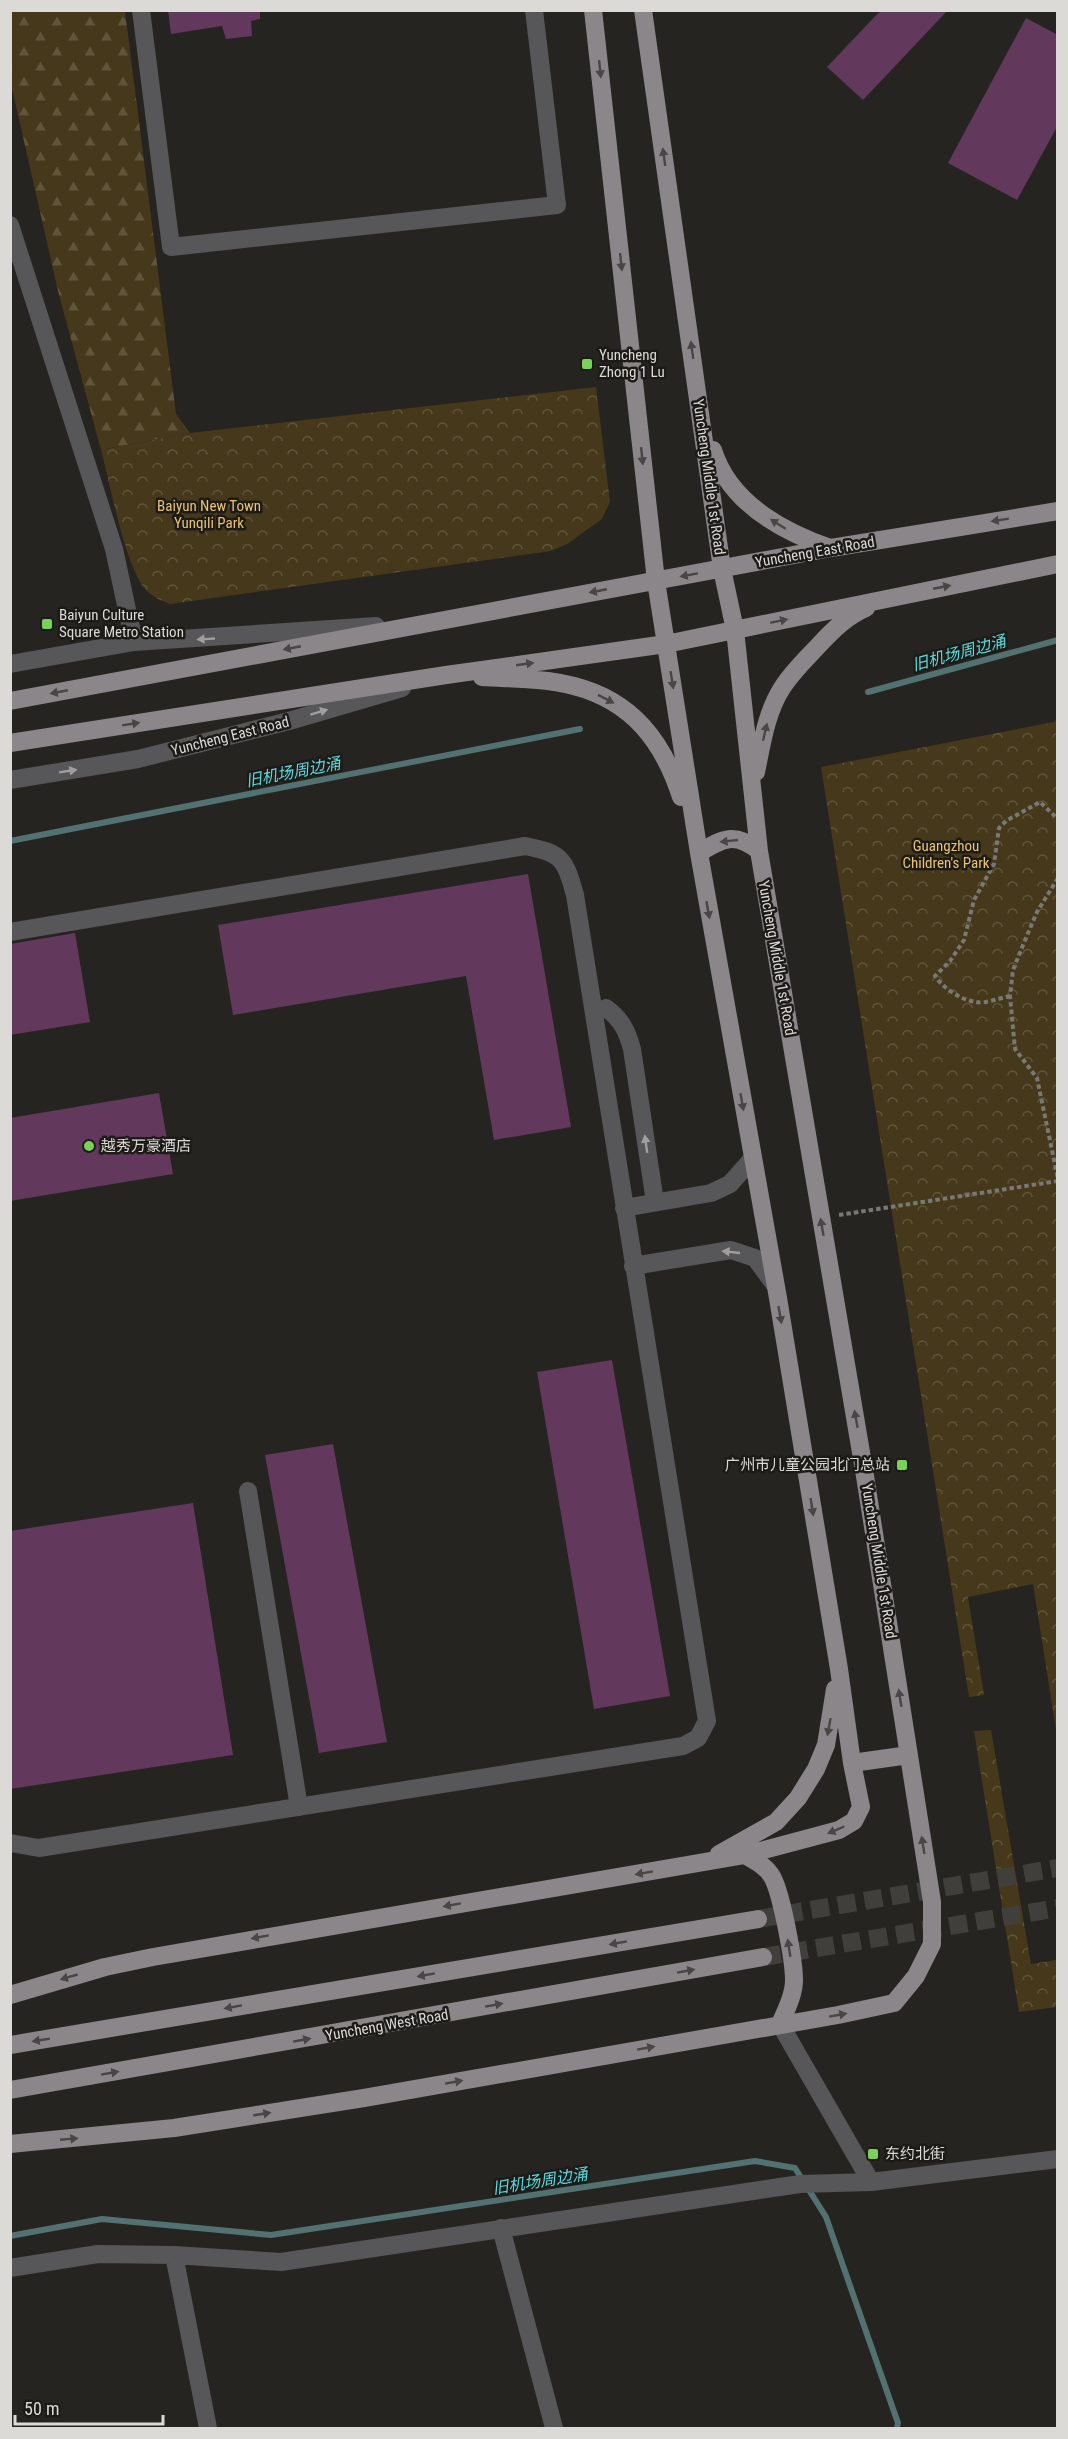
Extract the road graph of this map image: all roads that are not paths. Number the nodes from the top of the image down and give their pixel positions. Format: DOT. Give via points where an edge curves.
graph roads {
  1 [pos="141,10"];
  2 [pos="534,10"];
  3 [pos="593,10"];
  4 [pos="643,10"];
  5 [pos="10,225"];
  6 [pos="700,408"];
  7 [pos="1058,511"];
  8 [pos="831,548"];
  9 [pos="1058,564"];
  10 [pos="722,569"];
  11 [pos="656,581"];
  12 [pos="885,598"];
  13 [pos="432,622"];
  14 [pos="735,630"];
  15 [pos="134,642"];
  16 [pos="666,644"];
  17 [pos="10,664"];
  18 [pos="446,675"];
  19 [pos="10,701"];
  20 [pos="10,743"];
  21 [pos="10,780"];
  22 [pos="752,789"];
  23 [pos="759,851"];
  24 [pos="699,853"];
  25 [pos="10,932"];
  26 [pos="606,1008"];
  27 [pos="752,1160"];
  28 [pos="655,1202"];
  29 [pos="624,1208"];
  30 [pos="633,1266"];
  31 [pos="775,1285"];
  32 [pos="248,1491"];
  33 [pos="838,1669"];
  34 [pos="909,1755"];
  35 [pos="852,1763"];
  36 [pos="299,1807"];
  37 [pos="10,1843"];
  38 [pos="745,1855"];
  39 [pos="702,1863"];
  40 [pos="758,1919"];
  41 [pos="763,1957"];
  42 [pos="10,1995"];
  43 [pos="780,2024"];
  44 [pos="10,2044"];
  45 [pos="10,2090"];
  46 [pos="10,2144"];
  47 [pos="1058,2159"];
  48 [pos="871,2182"];
  49 [pos="501,2228"];
  50 [pos="174,2255"];
  51 [pos="10,2268"];
  52 [pos="208,2428"];
  53 [pos="554,2428"];
  1 -- 2 [label="street" via="171,248 557,205"];
  3 -- 11 [label="main road, one-way"];
  6 -- 4 [label="main road, Yuncheng Middle 1st Road, one-way"];
  5 -- 15 [label="street" via="114,549"];
  8 -- 6 [label="main road, one-way" via="784,528 744,499 718,465"];
  6 -- 10 [label="main road, Yuncheng Middle 1st Road"];
  7 -- 8 [label="main road, Yuncheng East Road, one-way"];
  8 -- 10 [label="main road, Yuncheng East Road"];
  12 -- 9 [label="main road, Yuncheng East Road, one-way"];
  10 -- 11 [label="main road, Yuncheng East Road, one-way"];
  10 -- 14 [label="main road, Yuncheng Middle 1st Road"];
  11 -- 13 [label="main road, Yuncheng East Road, one-way"];
  11 -- 16 [label="main road"];
  14 -- 12 [label="main road, Yuncheng East Road, one-way"];
  22 -- 12 [label="main road, one-way" via="766,724 781,689 831,632 853,614"];
  13 -- 15 [label="street, Yuncheng East Road, one-way"];
  13 -- 19 [label="main road, Yuncheng East Road, one-way"];
  14 -- 16 [label="main road, Yuncheng East Road"];
  14 -- 22 [label="main road, Yuncheng Middle 1st Road"];
  15 -- 17 [label="street, Yuncheng East Road"];
  18 -- 16 [label="main road, Yuncheng East Road, one-way"];
  16 -- 24 [label="main road, one-way"];
  20 -- 18 [label="main road, Yuncheng East Road, one-way"];
  21 -- 18 [label="street, Yuncheng East Road, one-way" via="138,759 206,743"];
  18 -- 24 [label="main road, one-way" via="574,686 626,709 663,754 675,778"];
  22 -- 23 [label="main road, Yuncheng Middle 1st Road"];
  23 -- 24 [label="main road, one-way" via="748,842 728,839"];
  34 -- 23 [label="main road, Yuncheng Middle 1st Road, one-way" via="866,1476"];
  24 -- 27 [label="main road, one-way"];
  25 -- 29 [label="street" via="525,846 546,850 567,865 575,895"];
  28 -- 26 [label="street, one-way" via="632,1049 623,1024"];
  27 -- 28 [label="street" via="730,1184 711,1193"];
  27 -- 31 [label="main road"];
  28 -- 29 [label="street"];
  29 -- 30 [label="street"];
  31 -- 30 [label="street, one-way" via="755,1258 731,1250"];
  30 -- 36 [label="street" via="704,1689 707,1721 698,1738 683,1746"];
  31 -- 33 [label="main road, one-way"];
  32 -- 36 [label="street"];
  33 -- 35 [label="main road"];
  33 -- 39 [label="main road, one-way" via="826,1745 798,1798 776,1822"];
  34 -- 35 [label="main road"];
  43 -- 34 [label="main road, Yuncheng Middle 1st Road, one-way" via="894,2003 916,1976 932,1944 932,1902"];
  35 -- 38 [label="main road, one-way" via="861,1807 854,1821 839,1830"];
  36 -- 37 [label="street" via="39,1848"];
  38 -- 39 [label="main road"];
  43 -- 38 [label="main road, one-way" via="794,1980 780,1895 764,1866"];
  39 -- 42 [label="main road, one-way" via="153,1957"];
  40 -- 44 [label="main road, one-way"];
  45 -- 41 [label="main road, Yuncheng West Road, one-way"];
  46 -- 43 [label="main road, Yuncheng Middle 1st Road, one-way" via="174,2128 297,2109"];
  43 -- 48 [label="street"];
  47 -- 48 [label="street"];
  48 -- 49 [label="street" via="800,2184"];
  49 -- 50 [label="street" via="281,2262"];
  49 -- 53 [label="street"];
  50 -- 51 [label="street" via="98,2254"];
  50 -- 52 [label="street"];
}
